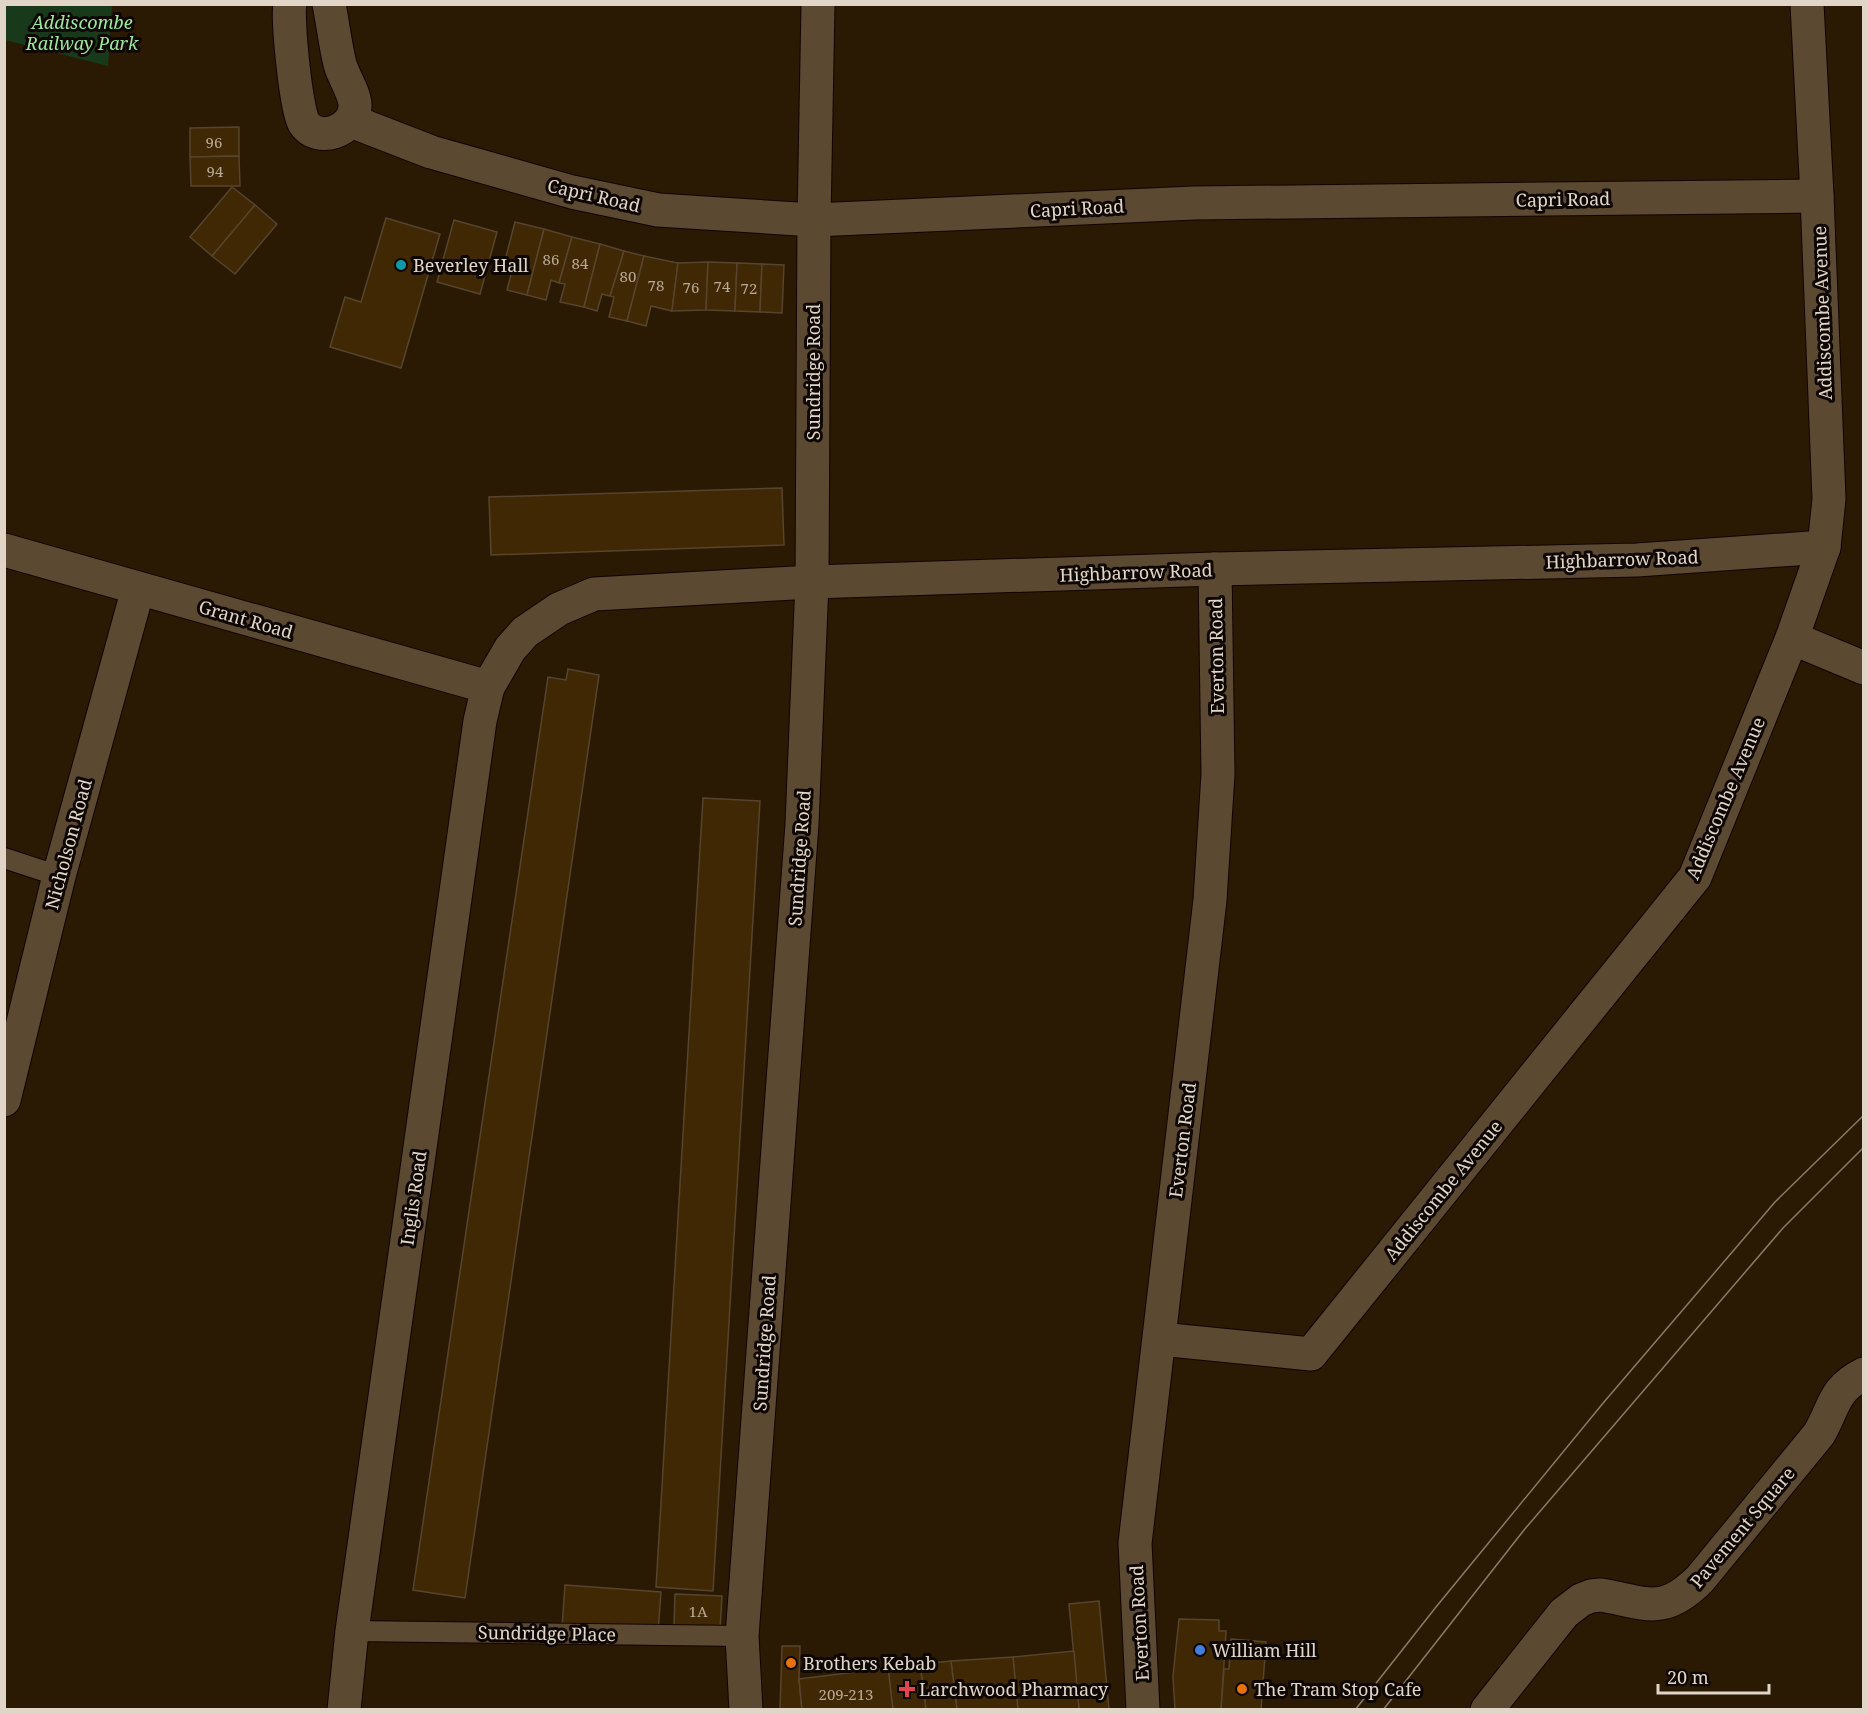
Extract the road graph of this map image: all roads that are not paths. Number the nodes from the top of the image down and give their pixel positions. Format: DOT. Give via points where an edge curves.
graph roads {
  1 [pos="290,4"];
  2 [pos="329,4"];
  3 [pos="818,4"];
  4 [pos="1807,4"];
  5 [pos="340,65"];
  6 [pos="294,70"];
  7 [pos="351,121"];
  8 [pos="1817,196"];
  9 [pos="814,220"];
  10 [pos="1824,548"];
  11 [pos="4,550"];
  12 [pos="1215,569"];
  13 [pos="812,582"];
  14 [pos="138,589"];
  15 [pos="1792,638"];
  16 [pos="1863,668"];
  17 [pos="488,687"];
  18 [pos="4,858"];
  19 [pos="59,876"];
  20 [pos="4,1100"];
  21 [pos="1160,1339"];
  22 [pos="1863,1374"];
  23 [pos="352,1631"];
  24 [pos="742,1636"];
  25 [pos="344,1710"];
  26 [pos="746,1710"];
  27 [pos="1143,1710"];
  28 [pos="1487,1710"];
  1 -- 6 [label="street"];
  2 -- 5 [label="street"];
  3 -- 9 [label="street, Sundridge Road"];
  4 -- 8 [label="street, Addiscombe Avenue"];
  5 -- 6 [label="street"];
  5 -- 7 [label="street" via="355,106"];
  6 -- 7 [label="street" via="298,108 305,124 320,134 338,132"];
  7 -- 9 [label="street, Capri Road" via="431,152 572,192 658,210"];
  8 -- 9 [label="street, Capri Road" via="1194,203"];
  8 -- 10 [label="street, Addiscombe Avenue" via="1829,499"];
  9 -- 13 [label="street, Sundridge Road"];
  10 -- 12 [label="street, Highbarrow Road" via="1637,560"];
  10 -- 15 [label="street, Addiscombe Avenue"];
  11 -- 14 [label="street, Grant Road"];
  12 -- 13 [label="street, Highbarrow Road"];
  12 -- 21 [label="street, Everton Road" via="1218,774 1210,900"];
  13 -- 17 [label="street, Highbarrow Road" via="594,594 559,609 525,632"];
  13 -- 24 [label="street, Sundridge Road" via="802,824"];
  14 -- 17 [label="street, Grant Road"];
  14 -- 19 [label="street, Nicholson Road"];
  15 -- 16 [label="street"];
  15 -- 21 [label="street, Addiscombe Avenue" via="1695,877 1311,1354"];
  17 -- 23 [label="street, Inglis Road" via="480,721"];
  18 -- 19 [label="lane"];
  19 -- 20 [label="street, Nicholson Road"];
  21 -- 27 [label="street, Everton Road" via="1135,1543"];
  22 -- 28 [label="street, Pavement Square" via="1846,1384 1819,1434 1685,1594 1660,1605 1601,1595 1581,1600 1550,1629"];
  23 -- 24 [label="lane, Sundridge Place"];
  23 -- 25 [label="street, Inglis Road"];
  24 -- 26 [label="street, Sundridge Road"];
}
